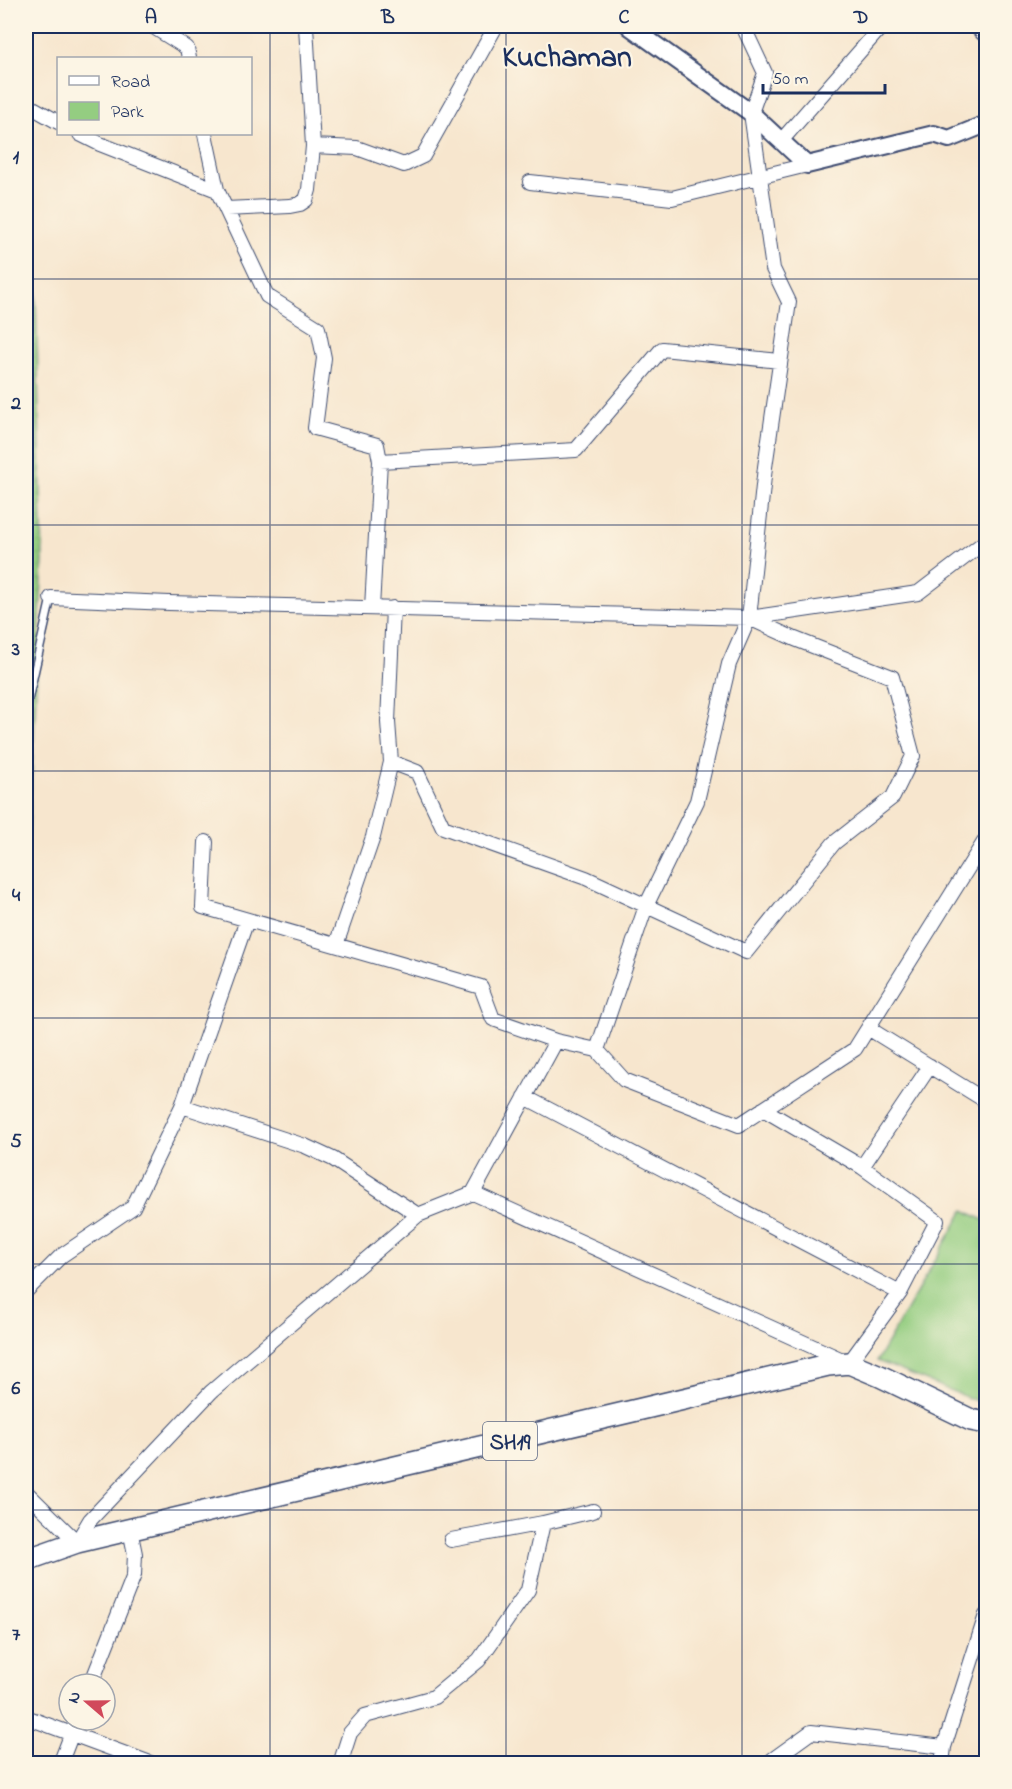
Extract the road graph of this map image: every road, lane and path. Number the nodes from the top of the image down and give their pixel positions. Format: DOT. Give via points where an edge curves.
graph roads {
  1 [pos="152,26"];
  2 [pos="306,26"];
  3 [pos="496,26"];
  4 [pos="629,26"];
  5 [pos="743,26"];
  6 [pos="882,26"];
  7 [pos="981,26"];
  8 [pos="987,32"];
  9 [pos="189,57"];
  10 [pos="26,104"];
  11 [pos="750,113"];
  12 [pos="57,121"];
  13 [pos="987,124"];
  14 [pos="82,135"];
  15 [pos="205,135"];
  16 [pos="781,141"];
  17 [pos="313,146"];
  18 [pos="807,165"];
  19 [pos="760,177"];
  20 [pos="530,182"];
  21 [pos="217,190"];
  22 [pos="226,209"];
  23 [pos="780,361"];
  24 [pos="380,461"];
  25 [pos="987,541"];
  26 [pos="51,598"];
  27 [pos="372,608"];
  28 [pos="393,608"];
  29 [pos="749,618"];
  30 [pos="26,709"];
  31 [pos="391,762"];
  32 [pos="987,839"];
  33 [pos="206,842"];
  34 [pos="646,906"];
  35 [pos="247,920"];
  36 [pos="336,945"];
  37 [pos="868,1029"];
  38 [pos="556,1041"];
  39 [pos="597,1050"];
  40 [pos="930,1066"];
  41 [pos="525,1097"];
  42 [pos="987,1101"];
  43 [pos="182,1106"];
  44 [pos="763,1109"];
  45 [pos="862,1167"];
  46 [pos="473,1192"];
  47 [pos="418,1215"];
  48 [pos="26,1291"];
  49 [pos="900,1293"];
  50 [pos="849,1363"];
  51 [pos="981,1425"];
  52 [pos="26,1492"];
  53 [pos="593,1511"];
  54 [pos="543,1523"];
  55 [pos="130,1530"];
  56 [pos="451,1540"];
  57 [pos="77,1542"];
  58 [pos="26,1560"];
  59 [pos="987,1615"];
  60 [pos="96,1672"];
  61 [pos="26,1717"];
  62 [pos="72,1734"];
  63 [pos="944,1747"];
  64 [pos="60,1764"];
  65 [pos="153,1764"];
  66 [pos="340,1764"];
  67 [pos="771,1764"];
  68 [pos="942,1764"];
  1 -- 9 [label="street" via="187,48"];
  2 -- 17 [label="street"];
  3 -- 17 [label="street" via="423,156 404,165 357,148"];
  4 -- 11 [label="street"];
  5 -- 11 [label="street" via="765,73"];
  6 -- 16 [label="street"];
  7 -- 8 [label="main road"];
  10 -- 12 [label="street"];
  11 -- 16 [label="street"];
  11 -- 19 [label="street"];
  13 -- 18 [label="street" via="949,139 934,134"];
  14 -- 21 [label="street"];
  15 -- 21 [label="street"];
  16 -- 18 [label="street"];
  17 -- 22 [label="street" via="306,200 290,206"];
  18 -- 19 [label="street"];
  19 -- 20 [label="street" via="672,198"];
  19 -- 23 [label="street" via="773,269 789,302"];
  21 -- 22 [label="street"];
  22 -- 24 [label="street" via="267,296 318,328 324,358 315,428 377,446"];
  23 -- 24 [label="street" via="662,349 576,450"];
  23 -- 29 [label="street"];
  24 -- 27 [label="street"];
  25 -- 29 [label="street" via="918,592"];
  26 -- 27 [label="street"];
  26 -- 30 [label="lane"];
  27 -- 28 [label="street"];
  28 -- 29 [label="street"];
  28 -- 31 [label="street" via="388,722"];
  29 -- 34 [label="street" via="729,664 698,801"];
  29 -- 34 [label="street" via="892,677 913,756 893,797 834,843 746,952"];
  31 -- 34 [label="street" via="417,772 443,827 586,878"];
  31 -- 36 [label="street" via="373,837"];
  32 -- 37 [label="street"];
  33 -- 35 [label="street" via="202,907"];
  34 -- 39 [label="street"];
  35 -- 36 [label="street"];
  35 -- 43 [label="street"];
  36 -- 38 [label="street" via="481,987 493,1018"];
  37 -- 40 [label="street"];
  37 -- 44 [label="street" via="855,1049"];
  38 -- 39 [label="street"];
  38 -- 41 [label="street"];
  39 -- 44 [label="street" via="624,1080 739,1125"];
  40 -- 42 [label="street"];
  40 -- 45 [label="street"];
  41 -- 46 [label="street"];
  41 -- 49 [label="street"];
  43 -- 47 [label="street" via="305,1146 333,1159"];
  43 -- 48 [label="street" via="133,1207 60,1256"];
  44 -- 45 [label="street"];
  45 -- 49 [label="street" via="937,1221"];
  46 -- 47 [label="street"];
  46 -- 50 [label="street"];
  47 -- 57 [label="street" via="211,1392 90,1520"];
  49 -- 50 [label="street"];
  50 -- 51 [label="main road"];
  50 -- 55 [label="main road, SH19"];
  52 -- 57 [label="street"];
  53 -- 54 [label="street"];
  54 -- 56 [label="street"];
  54 -- 66 [label="street" via="528,1590 479,1660 434,1697 365,1716 350,1733"];
  55 -- 57 [label="main road, SH19"];
  55 -- 60 [label="street" via="134,1575"];
  57 -- 58 [label="main road, SH19"];
  59 -- 63 [label="street"];
  61 -- 62 [label="street"];
  62 -- 64 [label="street"];
  62 -- 65 [label="street"];
  63 -- 67 [label="street" via="811,1732"];
  63 -- 68 [label="street"];
}
